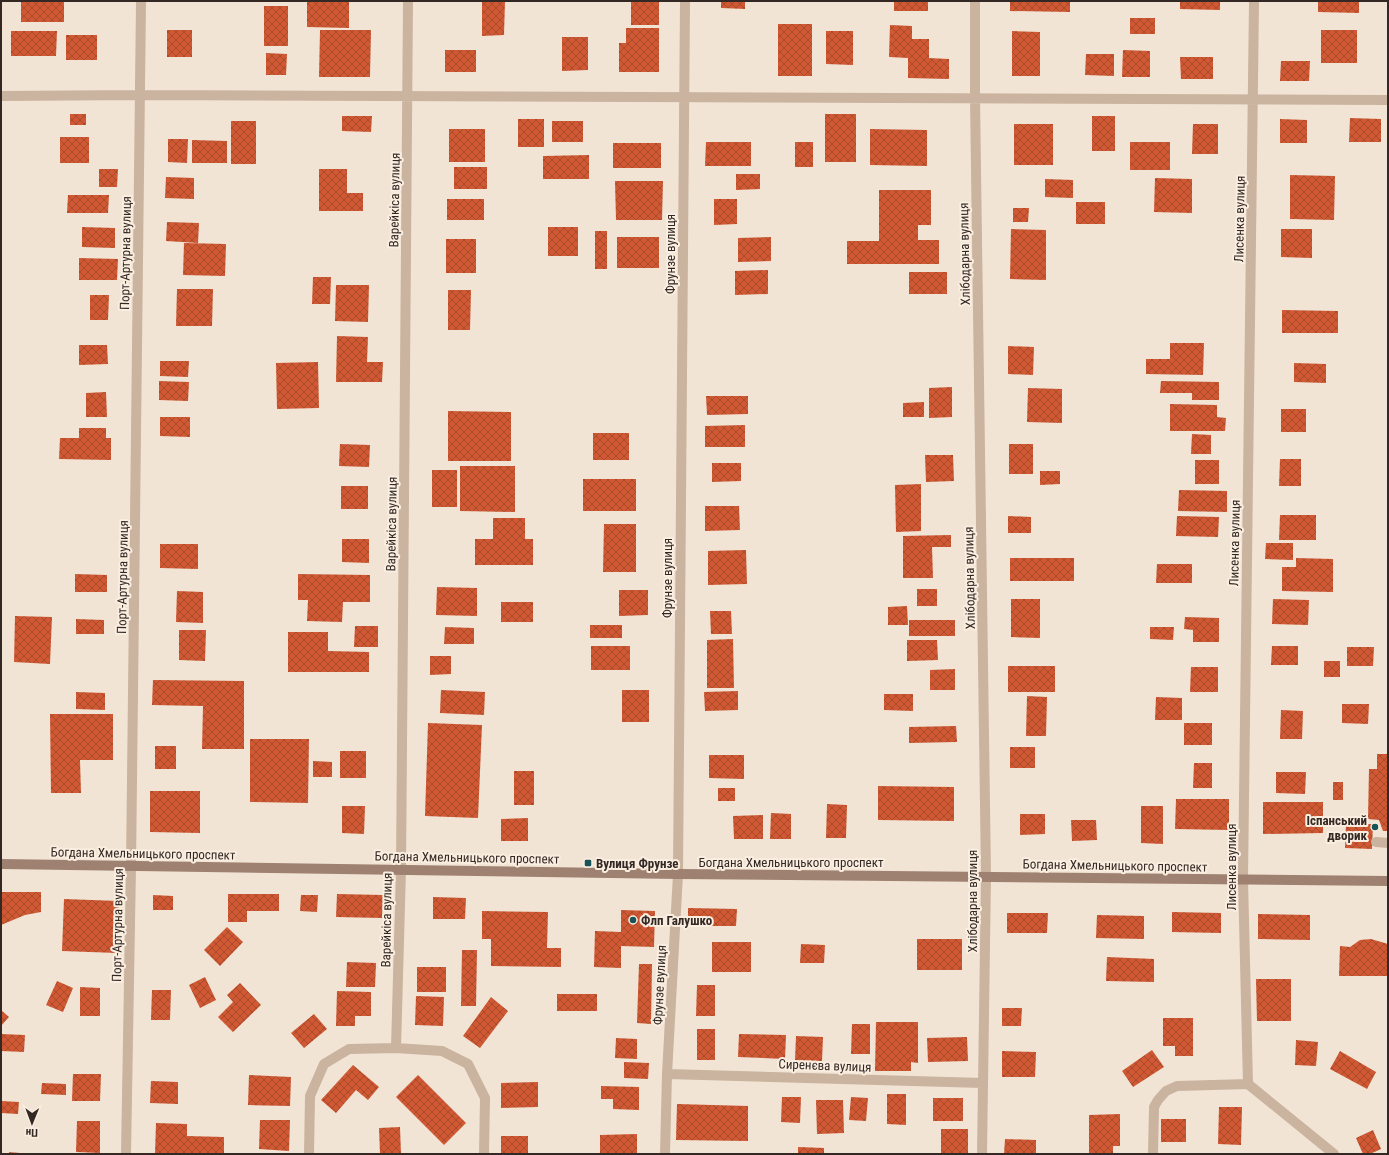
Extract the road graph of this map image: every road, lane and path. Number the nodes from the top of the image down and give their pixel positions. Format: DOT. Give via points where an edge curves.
graph roads {
  1 [pos="141,1"];
  2 [pos="408,1"];
  3 [pos="685,1"];
  4 [pos="975,1"];
  5 [pos="1254,1"];
  6 [pos="140,95"];
  7 [pos="1,96"];
  8 [pos="408,96"];
  9 [pos="684,97"];
  10 [pos="975,98"];
  11 [pos="1253,99"];
  12 [pos="1388,100"];
  13 [pos="1376,842"];
  14 [pos="1388,843"];
  15 [pos="1,864"];
  16 [pos="131,866"];
  17 [pos="401,869"];
  18 [pos="678,874"];
  19 [pos="986,876"];
  20 [pos="1243,879"];
  21 [pos="1388,882"];
  22 [pos="396,1048"];
  23 [pos="667,1074"];
  24 [pos="983,1083"];
  25 [pos="1248,1084"];
  26 [pos="126,1154"];
  27 [pos="309,1154"];
  28 [pos="484,1154"];
  29 [pos="665,1154"];
  30 [pos="982,1154"];
  31 [pos="1153,1154"];
  32 [pos="1334,1154"];
  1 -- 6 [label="street, Порт-Артурна вулиця"];
  2 -- 8 [label="street, Варейкіса вулиця"];
  3 -- 9 [label="street, Фрунзе вулиця"];
  4 -- 10 [label="street, Хлібодарна вулиця"];
  5 -- 11 [label="street, Лисенка вулиця"];
  6 -- 7 [label="street"];
  6 -- 8 [label="street"];
  6 -- 16 [label="street, Порт-Артурна вулиця"];
  8 -- 9 [label="street"];
  8 -- 17 [label="street, Варейкіса вулиця"];
  9 -- 10 [label="street"];
  9 -- 18 [label="street, Фрунзе вулиця"];
  10 -- 11 [label="street"];
  10 -- 19 [label="street, Хлібодарна вулиця"];
  11 -- 12 [label="street"];
  11 -- 20 [label="street, Лисенка вулиця"];
  13 -- 14 [label="street"];
  15 -- 16 [label="main road, Богдана Хмельницького проспект"];
  16 -- 17 [label="main road, Богдана Хмельницького проспект"];
  16 -- 26 [label="street, Порт-Артурна вулиця"];
  17 -- 18 [label="main road, Богдана Хмельницького проспект"];
  17 -- 22 [label="street, Варейкіса вулиця"];
  18 -- 19 [label="main road, Богдана Хмельницького проспект"];
  18 -- 23 [label="street, Фрунзе вулиця"];
  19 -- 20 [label="main road, Богдана Хмельницького проспект"];
  19 -- 24 [label="street, Хлібодарна вулиця"];
  20 -- 21 [label="main road, Богдана Хмельницького проспект"];
  20 -- 25 [label="street, Лисенка вулиця"];
  22 -- 27 [label="street" via="349,1049 324,1064 310,1096"];
  22 -- 28 [label="street" via="442,1051 468,1064 485,1098"];
  23 -- 24 [label="street, Сиренєва вулиця"];
  23 -- 29 [label="street, Фрунзе вулиця"];
  24 -- 30 [label="street, Хлібодарна вулиця"];
  25 -- 31 [label="street" via="1177,1086 1166,1091 1154,1107"];
  25 -- 32 [label="street"];
}
